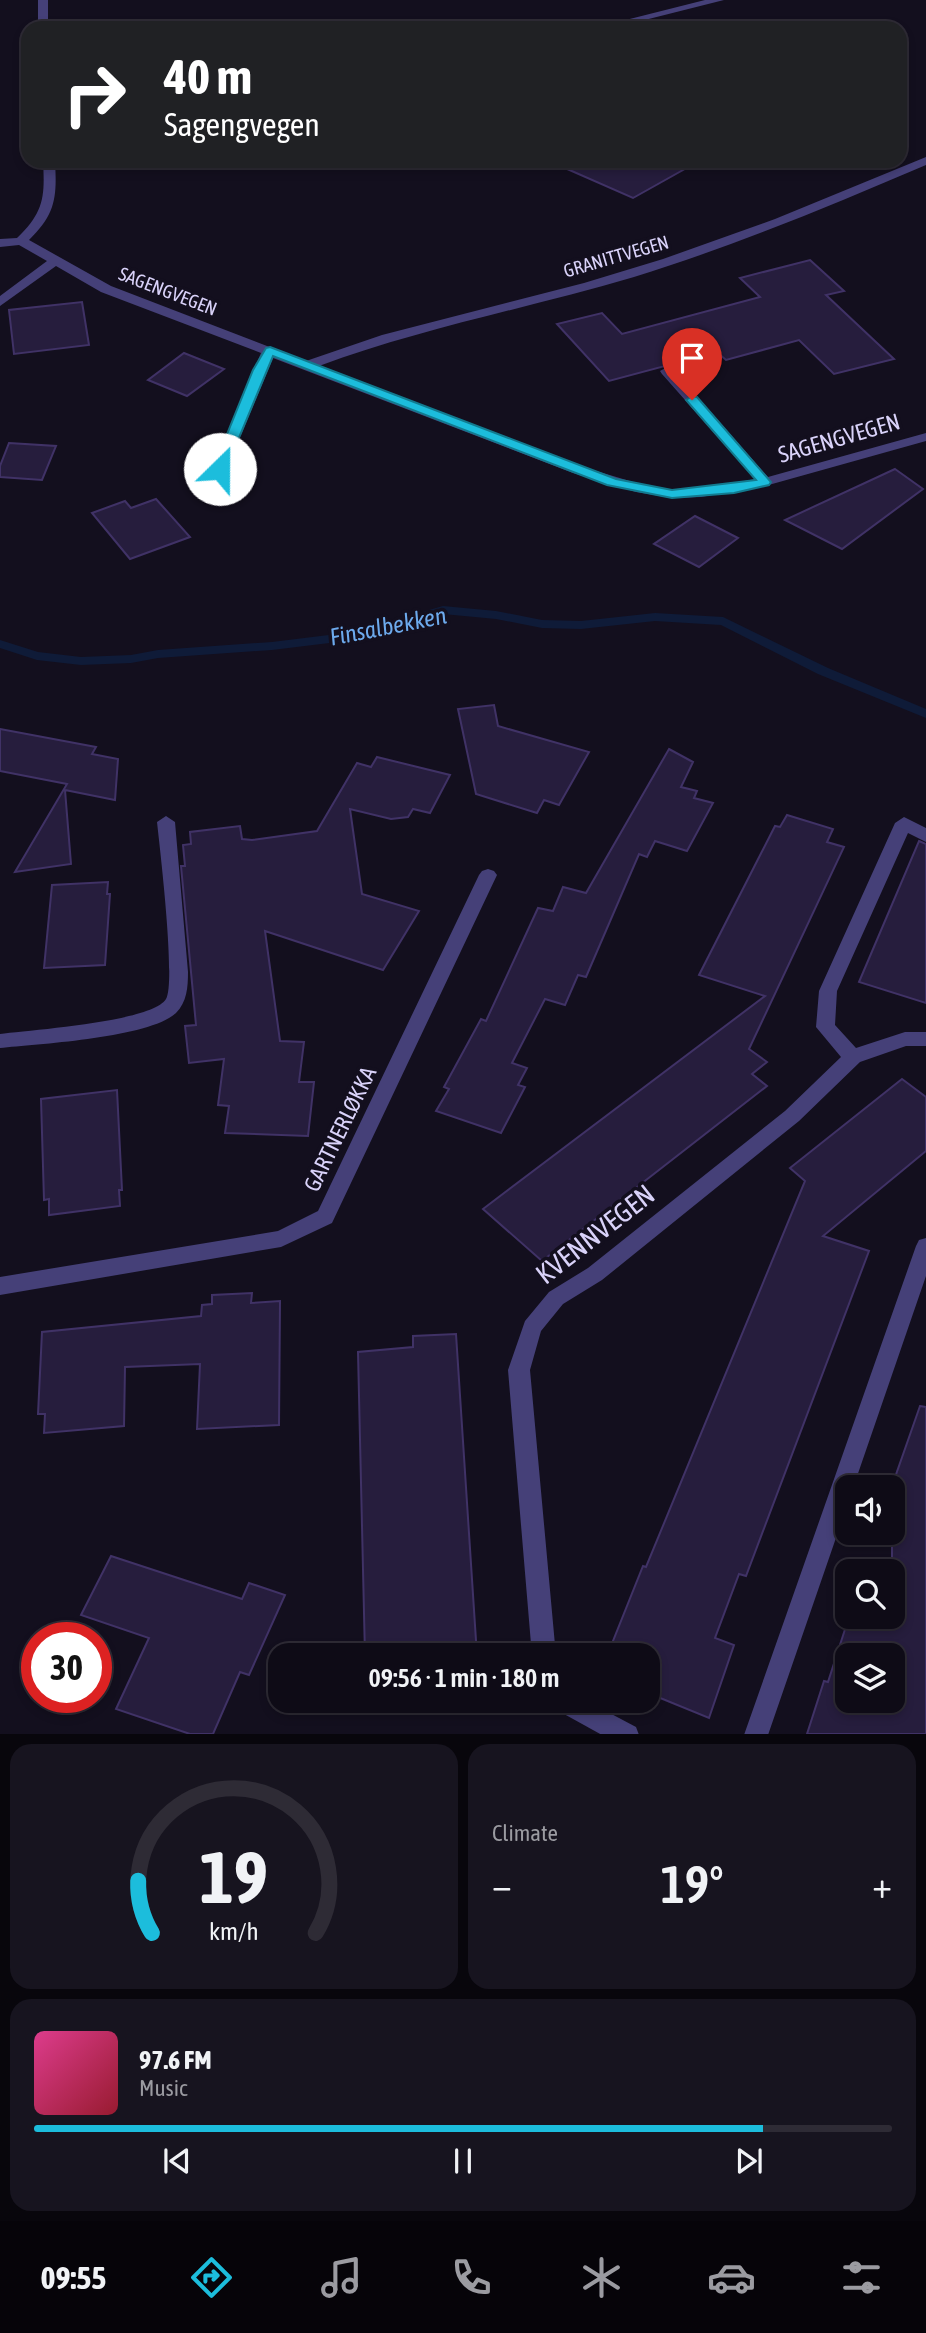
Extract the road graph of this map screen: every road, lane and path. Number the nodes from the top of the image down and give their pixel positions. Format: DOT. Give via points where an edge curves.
graph roads {
  1 [pos="43,0"];
  2 [pos="719,0"];
  3 [pos="43,21"];
  4 [pos="629,21"];
  5 [pos="926,161"];
  6 [pos="49,168"];
  7 [pos="21,241"];
  8 [pos="0,243"];
  9 [pos="55,261"];
  10 [pos="0,302"];
  11 [pos="270,350"];
  12 [pos="309,365"];
  13 [pos="667,371"];
  14 [pos="926,438"];
  15 [pos="765,482"];
  16 [pos="209,495"];
  17 [pos="166,822"];
  18 [pos="926,836"];
  19 [pos="488,875"];
  20 [pos="926,1039"];
  21 [pos="0,1041"];
  22 [pos="853,1057"];
  23 [pos="926,1246"];
  24 [pos="0,1286"];
  25 [pos="543,1643"];
  26 [pos="586,1713"];
  27 [pos="627,1734"];
  28 [pos="756,1734"];
  1 -- 3 [label="street"];
  2 -- 4 [label="street"];
  5 -- 12 [label="street, GRANITTVEGEN" via="706,249 357,346"];
  6 -- 7 [label="street" via="49,206 41,222"];
  7 -- 8 [label="street"];
  7 -- 9 [label="street, SAGENGVEGEN"];
  9 -- 10 [label="street"];
  9 -- 11 [label="street, SAGENGVEGEN" via="106,289"];
  11 -- 12 [label="street, SAGENGVEGEN"];
  11 -- 16 [label="street"];
  12 -- 15 [label="street, SAGENGVEGEN" via="612,482 672,494"];
  13 -- 15 [label="street, SAGENGVEGEN"];
  14 -- 15 [label="street, SAGENGVEGEN"];
  17 -- 21 [label="street" via="178,995 166,1010 133,1022"];
  18 -- 22 [label="street" via="904,823 828,991 825,1027"];
  19 -- 24 [label="street, GARTNERLØKKA" via="325,1217 281,1239"];
  20 -- 22 [label="street, KVENNVEGEN" via="905,1039"];
  22 -- 25 [label="street, KVENNVEGEN" via="771,1133 595,1274 556,1298 532,1327 519,1370"];
  23 -- 28 [label="street"];
  26 -- 27 [label="street"];
}
